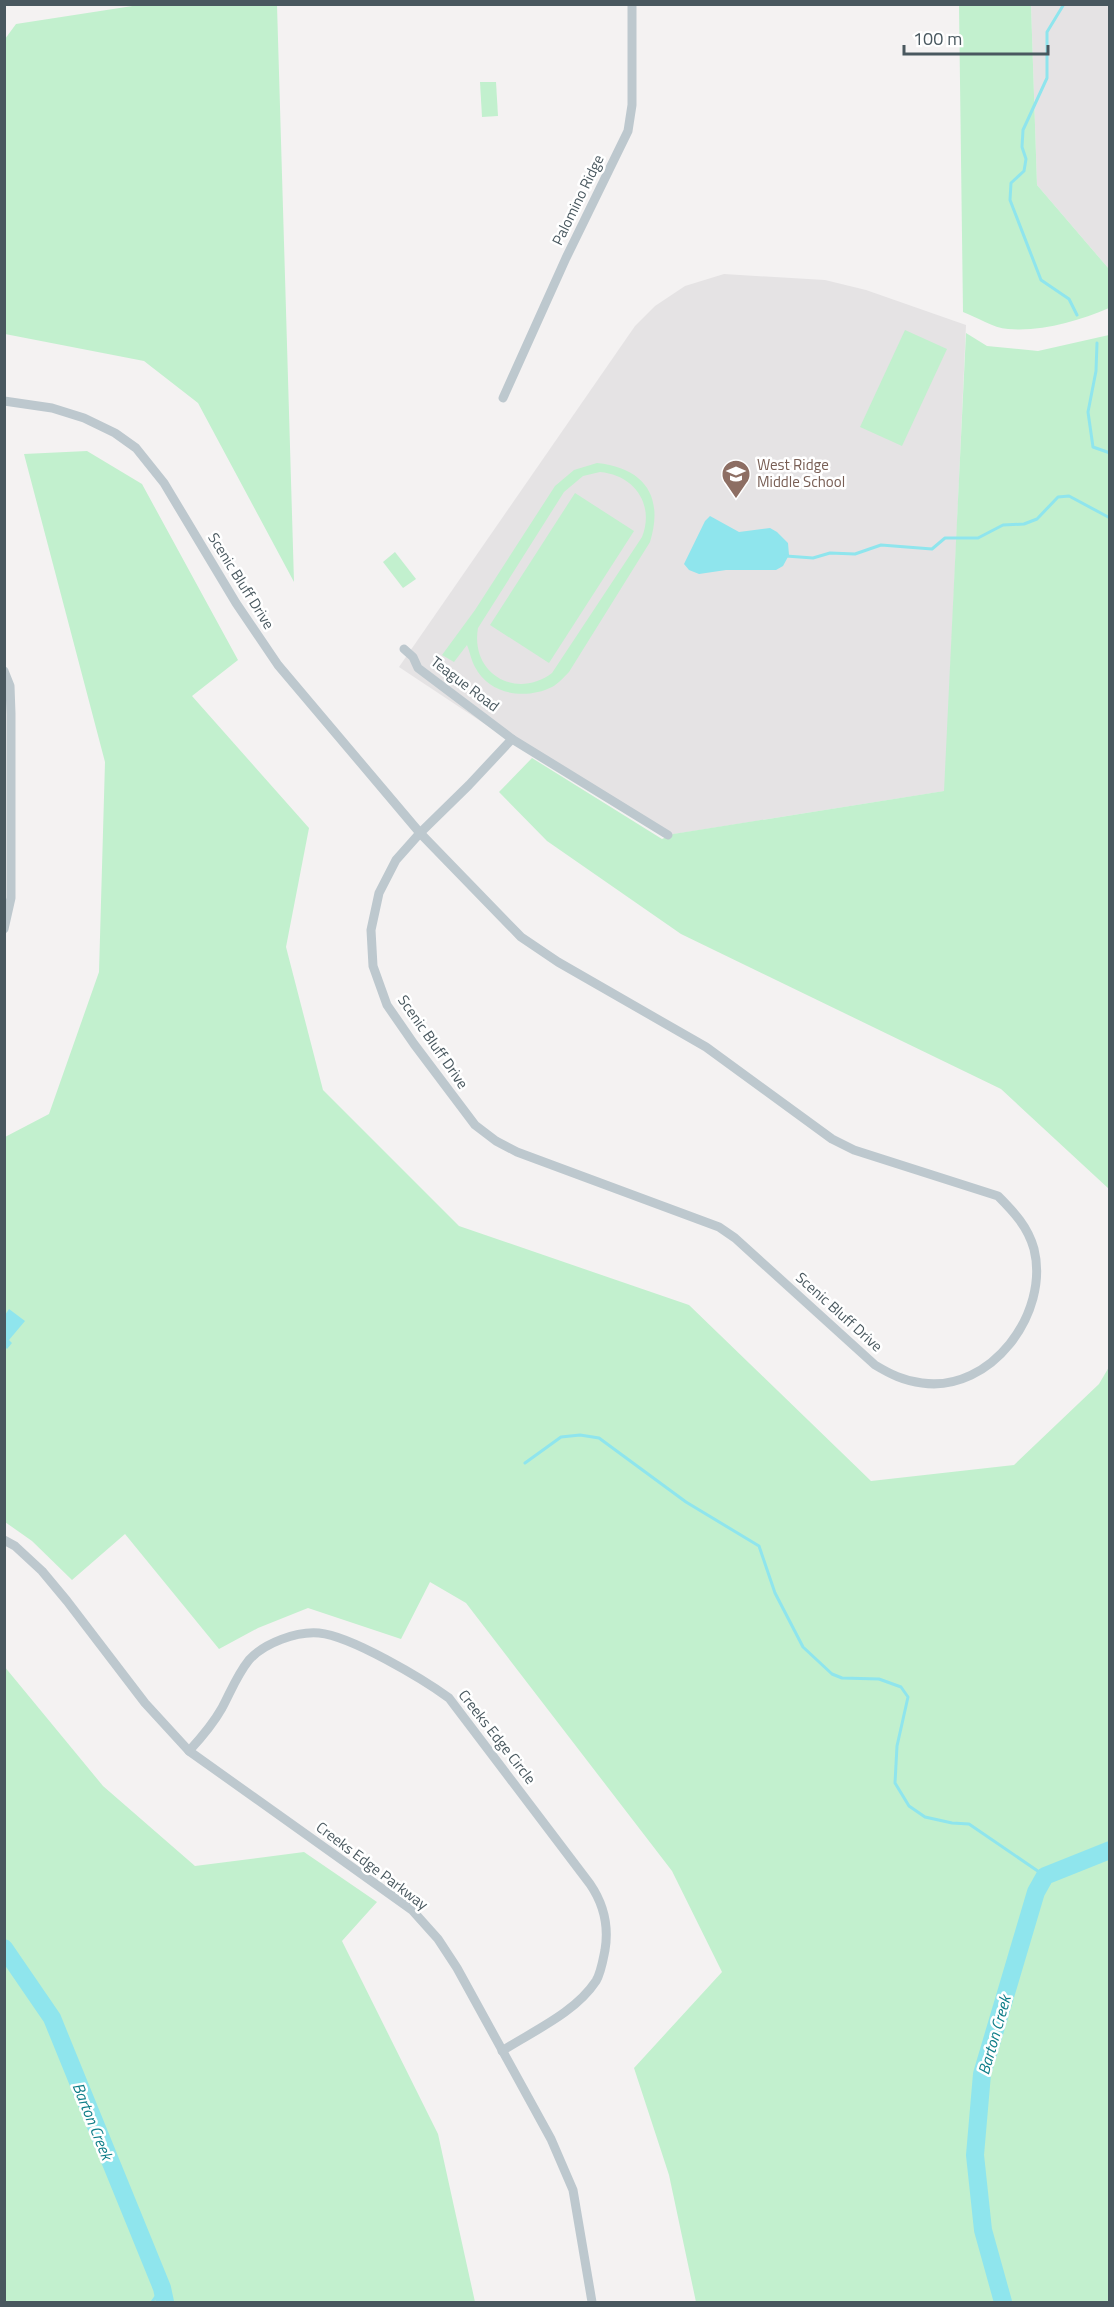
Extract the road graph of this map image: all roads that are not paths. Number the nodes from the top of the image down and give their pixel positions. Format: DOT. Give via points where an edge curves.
graph roads {
  1 [pos="632,4"];
  2 [pos="503,398"];
  3 [pos="4,401"];
  4 [pos="404,650"];
  5 [pos="4,671"];
  6 [pos="512,739"];
  7 [pos="420,833"];
  8 [pos="668,835"];
  9 [pos="4,928"];
  10 [pos="4,1540"];
  11 [pos="189,1751"];
  12 [pos="502,2050"];
  13 [pos="591,2302"];
  1 -- 2 [label="street, Palomino Ridge" via="632,105 628,131"];
  3 -- 7 [label="street, Scenic Bluff Drive" via="52,408 84,418 136,448 164,483 278,665"];
  4 -- 6 [label="street, Teague Road" via="418,668"];
  5 -- 9 [label="street" via="10,686 11,714 11,898"];
  6 -- 7 [label="street, Scenic Bluff Drive"];
  6 -- 8 [label="street"];
  7 -- 7 [label="street, Scenic Bluff Drive" via="396,860 379,893 371,930 373,966 387,1005 475,1125 517,1152 719,1227 875,1365 897,1378 923,1384 954,1382 974,1374 1010,1344 1032,1305 1037,1266 1026,1229 998,1196 854,1150 832,1139 706,1047 521,937"];
  10 -- 11 [label="street, Creeks Edge Parkway" via="42,1571 145,1703"];
  11 -- 12 [label="street, Creeks Edge Parkway" via="412,1910 457,1968"];
  11 -- 12 [label="street, Creeks Edge Circle" via="212,1724 250,1658 295,1635 319,1633 347,1640 449,1698 590,1884 600,1899 605,1919 606,1941 597,1980 568,2009"];
  12 -- 13 [label="street, Creeks Edge Parkway" via="551,2139 573,2190"];
}
